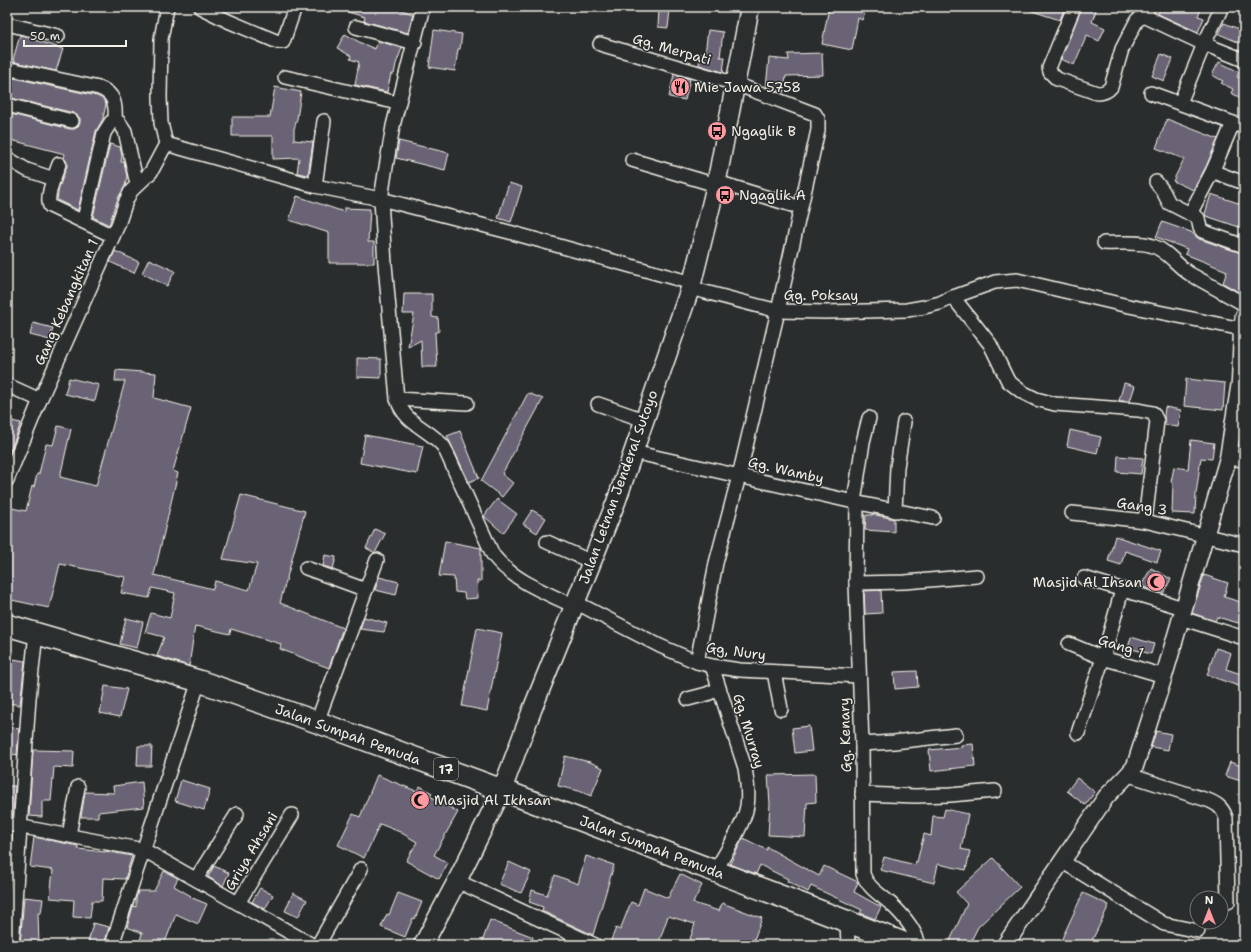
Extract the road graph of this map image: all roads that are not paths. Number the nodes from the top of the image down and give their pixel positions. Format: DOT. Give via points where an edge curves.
graph roads {
  1 [pos="167,7"];
  2 [pos="200,7"];
  3 [pos="423,7"];
  4 [pos="750,7"];
  5 [pos="1074,7"];
  6 [pos="1222,7"];
  7 [pos="294,10"];
  8 [pos="1146,12"];
  9 [pos="7,24"];
  10 [pos="356,27"];
  11 [pos="58,36"];
  12 [pos="415,43"];
  13 [pos="600,44"];
  14 [pos="1204,44"];
  15 [pos="1244,60"];
  16 [pos="7,71"];
  17 [pos="285,77"];
  18 [pos="736,84"];
  19 [pos="1151,93"];
  20 [pos="398,103"];
  21 [pos="1180,103"];
  22 [pos="7,105"];
  23 [pos="115,120"];
  24 [pos="72,121"];
  25 [pos="324,121"];
  26 [pos="1238,125"];
  27 [pos="166,144"];
  28 [pos="7,158"];
  29 [pos="632,160"];
  30 [pos="59,164"];
  31 [pos="1213,170"];
  32 [pos="54,179"];
  33 [pos="1156,182"];
  34 [pos="137,184"];
  35 [pos="717,184"];
  36 [pos="1244,184"];
  37 [pos="315,186"];
  38 [pos="381,199"];
  39 [pos="792,205"];
  40 [pos="1190,214"];
  41 [pos="86,215"];
  42 [pos="112,236"];
  43 [pos="1104,243"];
  44 [pos="1244,246"];
  45 [pos="691,285"];
  46 [pos="953,297"];
  47 [pos="1244,304"];
  48 [pos="778,311"];
  49 [pos="1243,322"];
  50 [pos="1242,382"];
  51 [pos="7,385"];
  52 [pos="397,399"];
  53 [pos="40,400"];
  54 [pos="467,403"];
  55 [pos="598,404"];
  56 [pos="869,418"];
  57 [pos="644,420"];
  58 [pos="904,422"];
  59 [pos="633,452"];
  60 [pos="1228,458"];
  61 [pos="1244,460"];
  62 [pos="739,476"];
  63 [pos="7,480"];
  64 [pos="856,503"];
  65 [pos="894,510"];
  66 [pos="1072,513"];
  67 [pos="933,518"];
  68 [pos="1145,521"];
  69 [pos="1206,536"];
  70 [pos="547,542"];
  71 [pos="1244,545"];
  72 [pos="377,560"];
  73 [pos="592,562"];
  74 [pos="306,568"];
  75 [pos="977,576"];
  76 [pos="1084,578"];
  77 [pos="856,582"];
  78 [pos="366,590"];
  79 [pos="1122,590"];
  80 [pos="575,604"];
  81 [pos="1182,613"];
  82 [pos="7,625"];
  83 [pos="36,633"];
  84 [pos="1244,638"];
  85 [pos="1069,644"];
  86 [pos="1103,658"];
  87 [pos="697,662"];
  88 [pos="712,666"];
  89 [pos="774,672"];
  90 [pos="858,676"];
  91 [pos="1164,676"];
  92 [pos="199,681"];
  93 [pos="719,689"];
  94 [pos="688,699"];
  95 [pos="781,709"];
  96 [pos="317,722"];
  97 [pos="1078,733"];
  98 [pos="956,735"];
  99 [pos="862,744"];
  100 [pos="1129,775"];
  101 [pos="78,786"];
  102 [pos="502,790"];
  103 [pos="995,791"];
  104 [pos="862,794"];
  105 [pos="237,814"];
  106 [pos="292,815"];
  107 [pos="14,825"];
  108 [pos="69,835"];
  109 [pos="144,850"];
  110 [pos="1062,862"];
  111 [pos="361,869"];
  112 [pos="715,871"];
  113 [pos="196,879"];
  114 [pos="457,882"];
  115 [pos="1228,890"];
  116 [pos="238,903"];
  117 [pos="848,921"];
  118 [pos="1198,931"];
  119 [pos="12,945"];
  120 [pos="112,945"];
  121 [pos="312,945"];
  122 [pos="318,945"];
  123 [pos="423,945"];
  124 [pos="596,945"];
  125 [pos="848,945"];
  126 [pos="911,945"];
  127 [pos="1005,945"];
  1 -- 27 [label="street" via="161,39 160,97 161,123"];
  2 -- 7 [label="street" via="278,42 283,42"];
  3 -- 12 [label="street"];
  4 -- 18 [label="main road, Jalan Letnan Jenderal Sutoyo"];
  5 -- 8 [label="street" via="1050,72 1057,79 1097,93 1108,91 1111,87 1122,49 1137,20"];
  6 -- 14 [label="street"];
  8 -- 14 [label="street"];
  9 -- 11 [label="street"];
  10 -- 12 [label="street"];
  12 -- 20 [label="street"];
  13 -- 18 [label="street, Gg. Merpati"];
  14 -- 15 [label="street"];
  14 -- 21 [label="street"];
  16 -- 23 [label="street" via="15,70 104,90 113,98"];
  17 -- 20 [label="street"];
  18 -- 35 [label="main road, Jalan Letnan Jenderal Sutoyo"];
  18 -- 48 [label="street, Gg. Merpati" via="815,114 818,119 818,130"];
  19 -- 21 [label="street"];
  20 -- 38 [label="street"];
  21 -- 26 [label="street"];
  22 -- 24 [label="street"];
  23 -- 34 [label="street" via="125,131"];
  23 -- 41 [label="street" via="104,133"];
  25 -- 37 [label="street"];
  26 -- 31 [label="street"];
  27 -- 34 [label="street, Gang Kebangkitan 1" via="152,172"];
  27 -- 37 [label="street, Gg. Poksay"];
  28 -- 32 [label="street" via="27,170"];
  29 -- 35 [label="street"];
  30 -- 32 [label="street"];
  31 -- 36 [label="street"];
  31 -- 40 [label="street"];
  32 -- 42 [label="street" via="48,200 50,206"];
  33 -- 40 [label="street" via="1169,203"];
  34 -- 42 [label="street, Gang Kebangkitan 1" via="126,201"];
  35 -- 39 [label="street"];
  35 -- 45 [label="main road, Jalan Letnan Jenderal Sutoyo"];
  37 -- 38 [label="street, Gg. Poksay"];
  38 -- 45 [label="street, Gg. Poksay" via="509,232"];
  38 -- 52 [label="street"];
  40 -- 44 [label="street" via="1198,218 1202,231"];
  42 -- 53 [label="street, Gang Kebangkitan 1"];
  43 -- 47 [label="street" via="1155,246 1190,273"];
  45 -- 48 [label="street, Gg. Poksay"];
  45 -- 57 [label="main road, Jalan Letnan Jenderal Sutoyo"];
  46 -- 48 [label="street, Gg. Poksay" via="929,306 907,310 805,313"];
  46 -- 49 [label="street, Gg. Poksay" via="994,282 1017,280 1124,305"];
  46 -- 68 [label="street" via="990,344 1008,381 1022,392 1055,404 1153,413 1157,421"];
  48 -- 62 [label="street"];
  49 -- 50 [label="street"];
  50 -- 60 [label="street"];
  51 -- 53 [label="street"];
  52 -- 54 [label="street"];
  52 -- 80 [label="street, Gg, Nury" via="405,416 444,447 498,561 527,583"];
  53 -- 63 [label="street, Gang Kebangkitan 1"];
  55 -- 57 [label="street"];
  56 -- 64 [label="street, Gg. Kenary" via="863,442"];
  57 -- 59 [label="main road, Jalan Letnan Jenderal Sutoyo"];
  58 -- 65 [label="street"];
  59 -- 62 [label="street, Gg. Wamby"];
  59 -- 73 [label="main road, Jalan Letnan Jenderal Sutoyo"];
  60 -- 61 [label="street"];
  60 -- 69 [label="street"];
  62 -- 64 [label="street, Gg. Wamby"];
  62 -- 87 [label="street" via="716,563"];
  64 -- 65 [label="street, Gg. Wamby"];
  64 -- 77 [label="street, Gg. Kenary"];
  65 -- 67 [label="street, Gg. Wamby"];
  66 -- 68 [label="street, Gang 3"];
  68 -- 69 [label="street, Gang 3"];
  69 -- 71 [label="street, Gang 3"];
  69 -- 81 [label="street"];
  70 -- 73 [label="street"];
  72 -- 78 [label="street"];
  73 -- 80 [label="main road, Jalan Letnan Jenderal Sutoyo"];
  74 -- 78 [label="street"];
  75 -- 77 [label="street" via="905,582"];
  76 -- 79 [label="street"];
  77 -- 90 [label="street, Gg. Kenary"];
  78 -- 96 [label="street"];
  79 -- 81 [label="street"];
  79 -- 86 [label="street"];
  80 -- 87 [label="street, Gg, Nury"];
  80 -- 102 [label="main road, Jalan Letnan Jenderal Sutoyo"];
  81 -- 84 [label="street"];
  81 -- 91 [label="street"];
  82 -- 83 [label="highway, Jalan Sumpah Pemuda / 17"];
  83 -- 92 [label="highway, Jalan Sumpah Pemuda / 17"];
  83 -- 107 [label="street" via="29,698 27,751"];
  85 -- 86 [label="street, Gang 1"];
  86 -- 91 [label="street, Gang 1"];
  86 -- 97 [label="street"];
  87 -- 88 [label="street, Gg, Nury"];
  88 -- 89 [label="street, Gg, Nury"];
  88 -- 93 [label="street, Gg. Murray"];
  89 -- 90 [label="street, Gg, Nury"];
  89 -- 95 [label="street"];
  90 -- 99 [label="street, Gg. Kenary"];
  91 -- 100 [label="street" via="1141,751"];
  92 -- 96 [label="highway, Jalan Sumpah Pemuda / 17"];
  92 -- 109 [label="street"];
  93 -- 94 [label="street"];
  93 -- 112 [label="street, Gg. Murray" via="745,768 748,800 740,825"];
  96 -- 102 [label="highway, Jalan Sumpah Pemuda / 17"];
  98 -- 99 [label="street"];
  99 -- 104 [label="street, Gg. Kenary"];
  100 -- 110 [label="street" via="1106,797"];
  100 -- 115 [label="street" via="1219,805 1226,818"];
  101 -- 108 [label="street"];
  102 -- 112 [label="highway, Jalan Sumpah Pemuda / 17"];
  102 -- 114 [label="main road, Jalan Letnan Jenderal Sutoyo"];
  103 -- 104 [label="street" via="915,796"];
  104 -- 126 [label="street, Gg. Kenary" via="864,877 902,916 917,937"];
  105 -- 113 [label="street"];
  106 -- 116 [label="street, Griya Ahsani"];
  107 -- 108 [label="street"];
  107 -- 119 [label="street"];
  108 -- 109 [label="street"];
  109 -- 113 [label="street"];
  109 -- 120 [label="street"];
  110 -- 118 [label="street" via="1164,924"];
  110 -- 127 [label="street"];
  111 -- 122 [label="street"];
  112 -- 117 [label="highway, Jalan Sumpah Pemuda / 17"];
  113 -- 116 [label="street"];
  114 -- 123 [label="main road, Jalan Letnan Jenderal Sutoyo"];
  114 -- 124 [label="street"];
  116 -- 121 [label="street"];
  117 -- 125 [label="street"];
  117 -- 126 [label="highway, Jalan Sumpah Pemuda / 17"];
}
